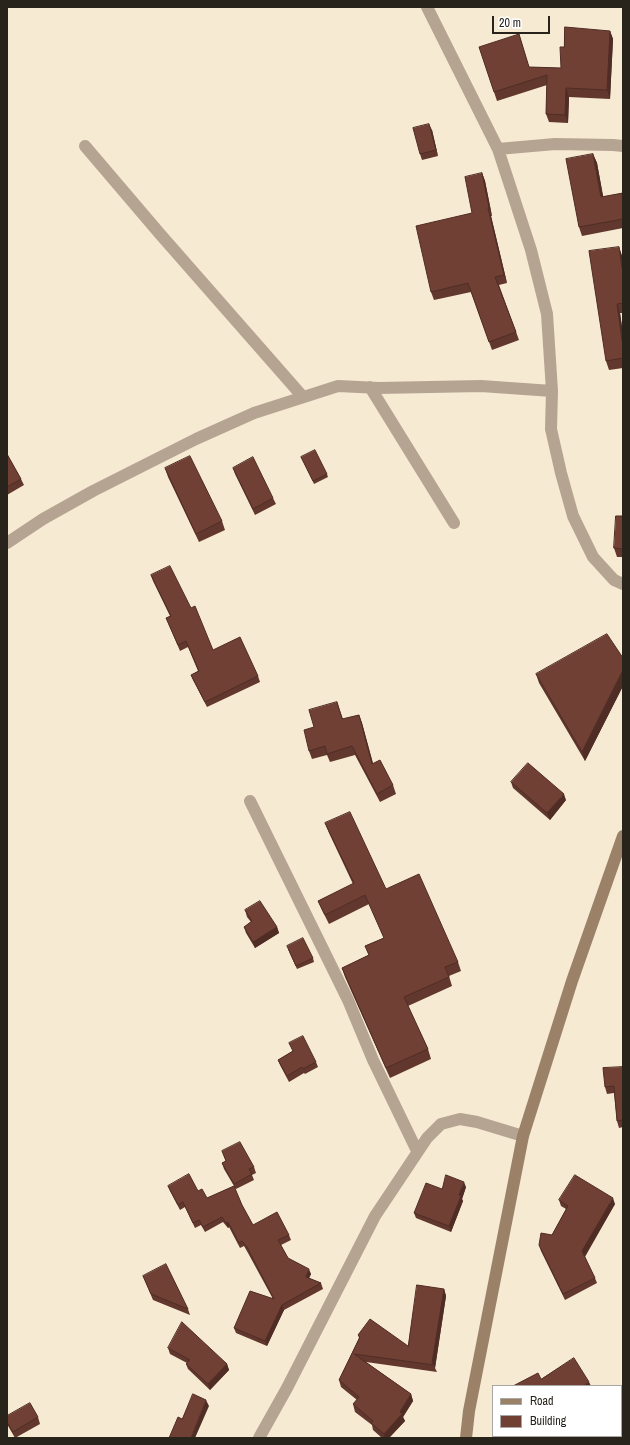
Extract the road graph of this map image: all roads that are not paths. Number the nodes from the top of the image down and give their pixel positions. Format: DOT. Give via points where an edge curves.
graph roads {
  1 [pos="427,7"];
  2 [pos="85,146"];
  3 [pos="623,146"];
  4 [pos="498,149"];
  5 [pos="370,387"];
  6 [pos="552,391"];
  7 [pos="303,397"];
  8 [pos="454,523"];
  9 [pos="7,543"];
  10 [pos="623,584"];
  11 [pos="250,802"];
  12 [pos="623,836"];
  13 [pos="523,1136"];
  14 [pos="417,1151"];
  15 [pos="259,1438"];
  16 [pos="466,1438"];
  1 -- 4 [label="street"];
  2 -- 7 [label="street"];
  3 -- 4 [label="street" via="555,144"];
  4 -- 6 [label="street" via="531,250 547,314"];
  5 -- 6 [label="street" via="481,386"];
  5 -- 7 [label="street" via="338,386"];
  5 -- 8 [label="street"];
  6 -- 10 [label="street" via="551,429 573,516 593,557 614,580"];
  7 -- 9 [label="street" via="254,413 196,439 93,491"];
  11 -- 14 [label="street" via="348,1000 373,1060"];
  12 -- 13 [label="main road" via="572,981"];
  13 -- 14 [label="street" via="460,1119 442,1124"];
  13 -- 16 [label="main road" via="469,1411"];
  14 -- 15 [label="street" via="375,1216"];
}
